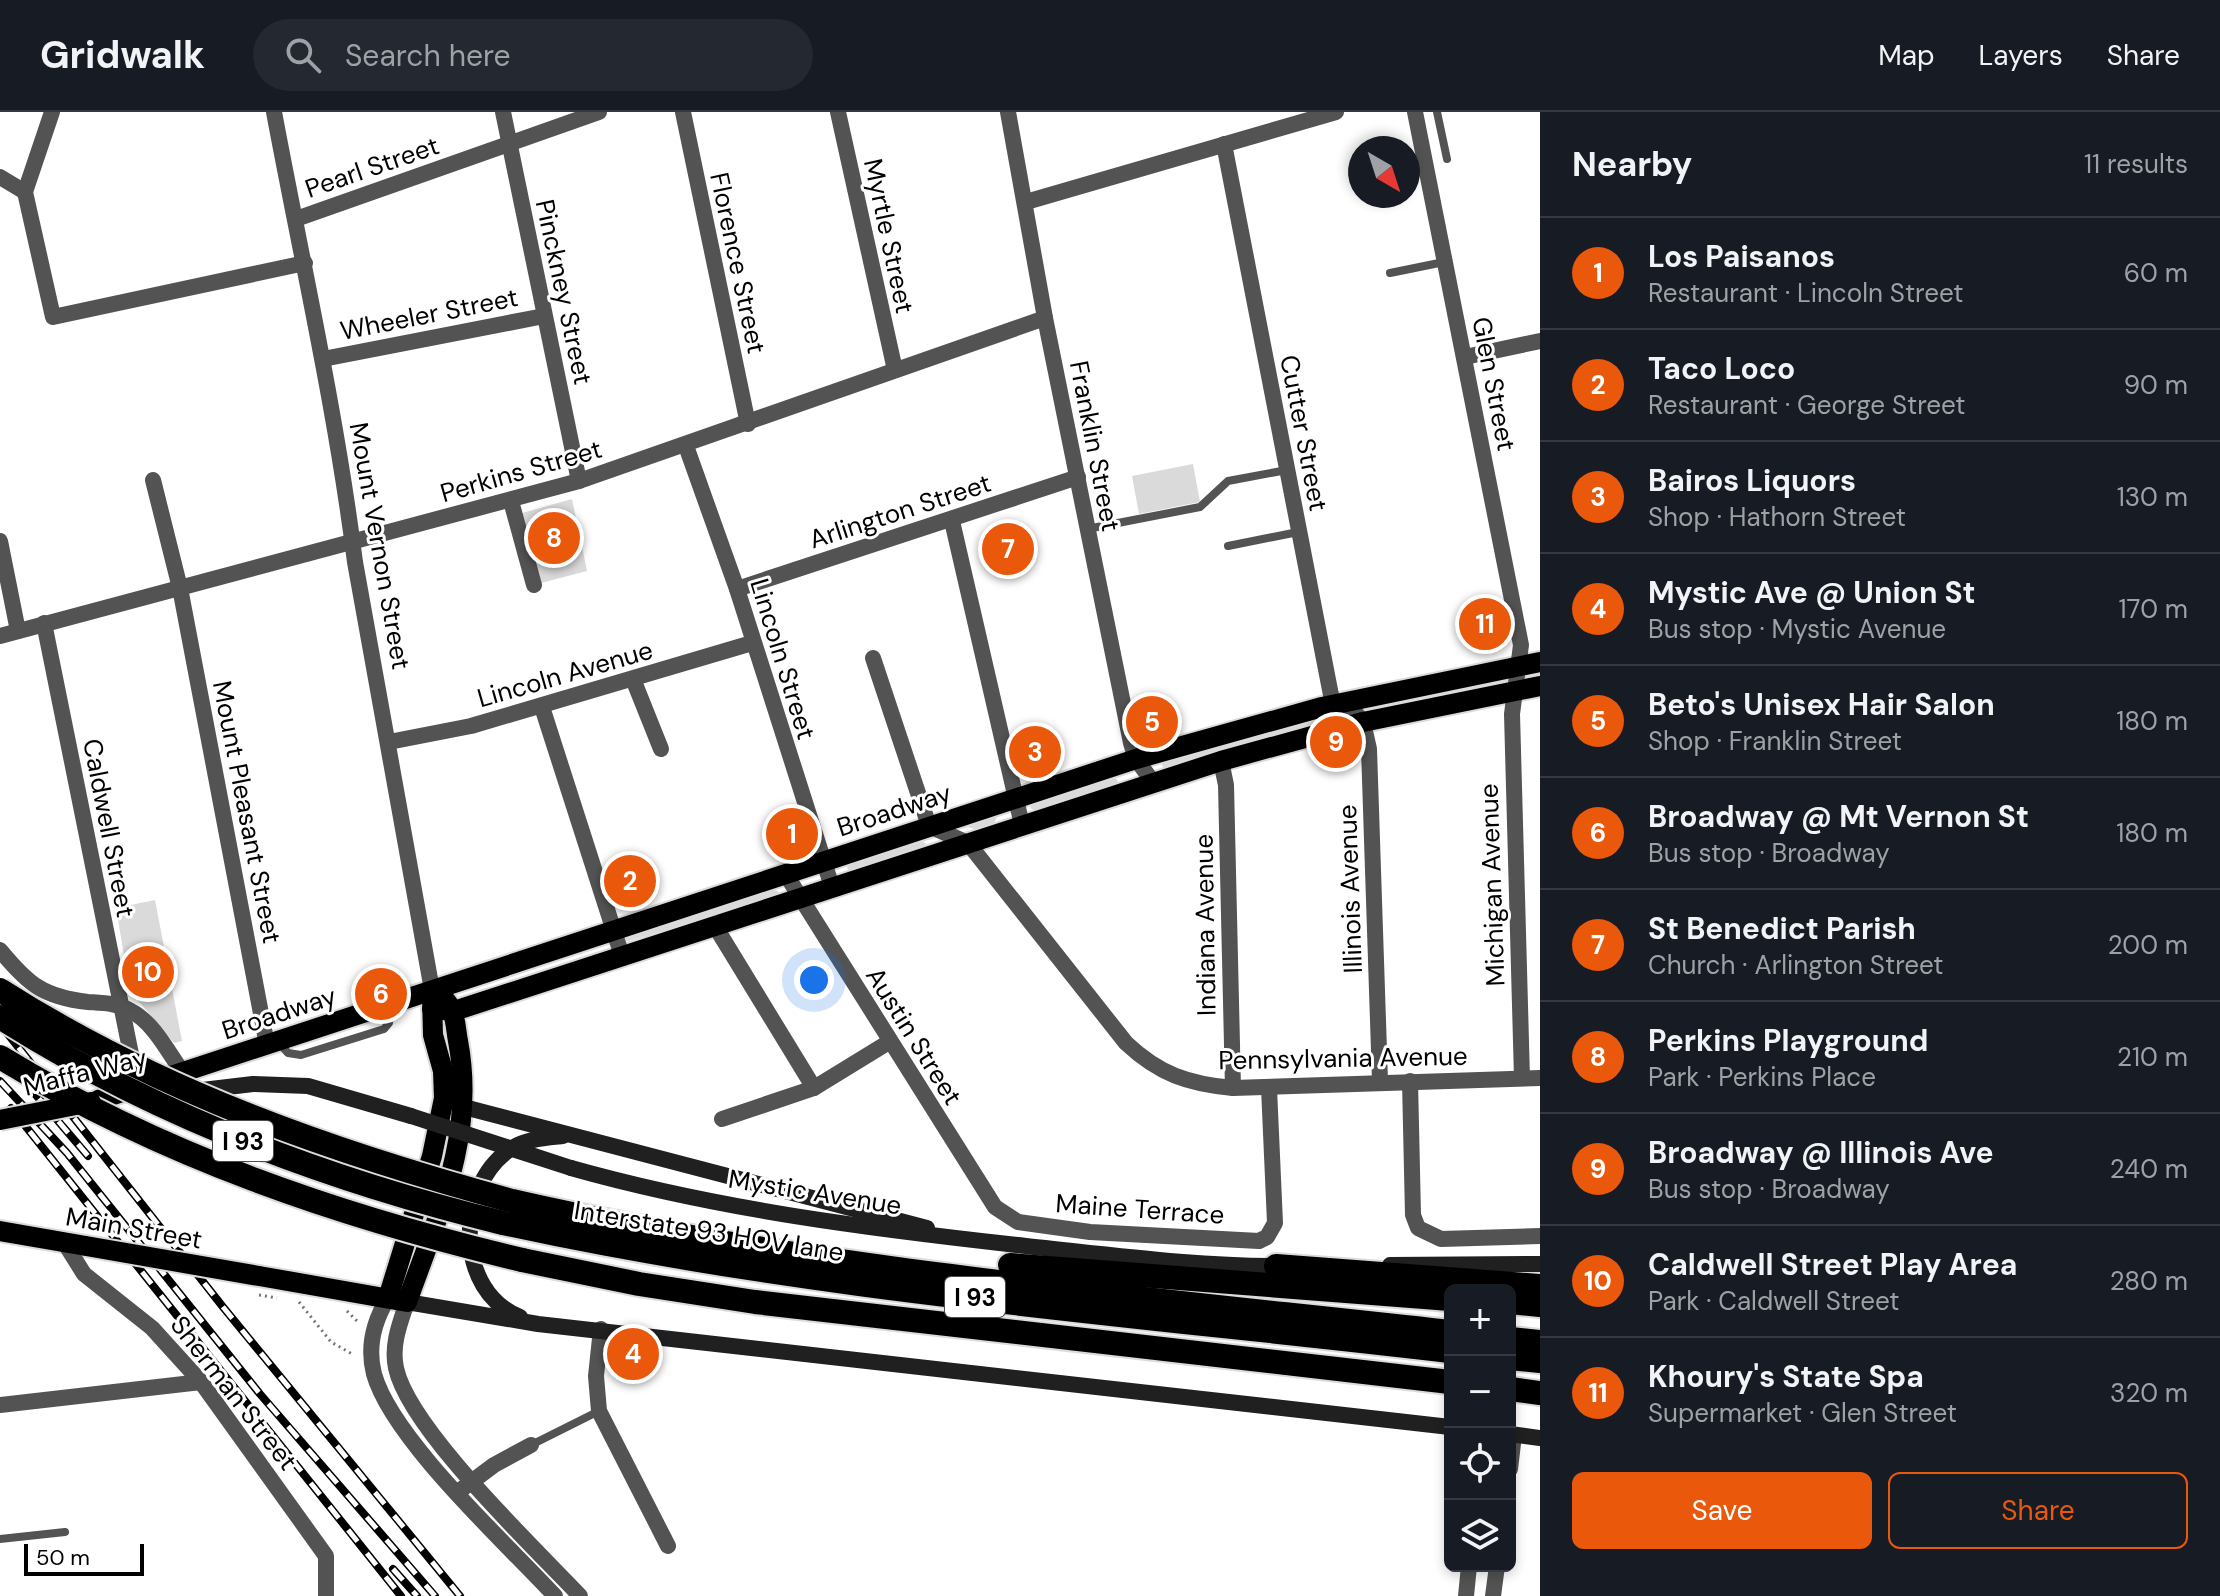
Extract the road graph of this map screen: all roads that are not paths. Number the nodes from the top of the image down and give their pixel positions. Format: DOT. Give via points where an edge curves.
graph roads {
  1 [pos="52,112"];
  2 [pos="274,112"];
  3 [pos="503,112"];
  4 [pos="599,112"];
  5 [pos="683,112"];
  6 [pos="838,112"];
  7 [pos="1008,112"];
  8 [pos="1336,112"];
  9 [pos="1415,112"];
  10 [pos="1437,112"];
  11 [pos="509,144"];
  12 [pos="1224,144"];
  13 [pos="1447,159"];
  14 [pos="0,177"];
  15 [pos="25,192"];
  16 [pos="1026,202"];
  17 [pos="296,219"];
  18 [pos="1445,262"];
  19 [pos="305,263"];
  20 [pos="1390,273"];
  21 [pos="544,316"];
  22 [pos="1045,318"];
  23 [pos="1540,341"];
  24 [pos="1465,357"];
  25 [pos="323,359"];
  26 [pos="895,370"];
  27 [pos="748,424"];
  28 [pos="686,446"];
  29 [pos="1287,470"];
  30 [pos="1078,477"];
  31 [pos="153,480"];
  32 [pos="579,481"];
  33 [pos="511,501"];
  34 [pos="952,521"];
  35 [pos="1087,529"];
  36 [pos="1298,532"];
  37 [pos="0,541"];
  38 [pos="353,542"];
  39 [pos="1228,546"];
  40 [pos="534,585"];
  41 [pos="180,588"];
  42 [pos="737,589"];
  43 [pos="44,623"];
  44 [pos="18,631"];
  45 [pos="0,636"];
  46 [pos="752,643"];
  47 [pos="873,658"];
  48 [pos="1540,662"];
  49 [pos="1518,666"];
  50 [pos="633,679"];
  51 [pos="1540,686"];
  52 [pos="1514,690"];
  53 [pos="1339,703"];
  54 [pos="542,707"];
  55 [pos="1356,724"];
  56 [pos="389,742"];
  57 [pos="661,749"];
  58 [pos="1136,759"];
  59 [pos="1221,761"];
  60 [pos="1153,782"];
  61 [pos="1015,798"];
  62 [pos="1022,825"];
  63 [pos="929,826"];
  64 [pos="968,843"];
  65 [pos="824,860"];
  66 [pos="785,873"];
  67 [pos="832,887"];
  68 [pos="799,898"];
  69 [pos="715,926"];
  70 [pos="614,930"];
  71 [pos="0,950"];
  72 [pos="622,956"];
  73 [pos="0,990"];
  74 [pos="434,996"];
  75 [pos="120,1005"];
  76 [pos="454,1011"];
  77 [pos="0,1017"];
  78 [pos="889,1042"];
  79 [pos="272,1043"];
  80 [pos="0,1057"];
  81 [pos="183,1073"];
  82 [pos="1522,1078"];
  83 [pos="1540,1078"];
  84 [pos="1380,1081"];
  85 [pos="1410,1081"];
  86 [pos="814,1088"];
  87 [pos="1233,1088"];
  88 [pos="1269,1088"];
  89 [pos="132,1090"];
  90 [pos="98,1100"];
  91 [pos="464,1107"];
  92 [pos="441,1111"];
  93 [pos="722,1119"];
  94 [pos="0,1120"];
  95 [pos="576,1134"];
  96 [pos="508,1212"];
  97 [pos="1009,1219"];
  98 [pos="0,1231"];
  99 [pos="1540,1236"];
  100 [pos="967,1240"];
  101 [pos="64,1242"];
  102 [pos="743,1245"];
  103 [pos="1540,1264"];
  104 [pos="1276,1266"];
  105 [pos="1540,1286"];
  106 [pos="1444,1299"];
  107 [pos="398,1300"];
  108 [pos="1516,1303"];
  109 [pos="1540,1305"];
  110 [pos="538,1324"];
  111 [pos="601,1329"];
  112 [pos="1444,1331"];
  113 [pos="1516,1340"];
  114 [pos="1540,1342"];
  115 [pos="1444,1350"];
  116 [pos="1516,1359"];
  117 [pos="1540,1361"];
  118 [pos="1444,1381"];
  119 [pos="201,1382"];
  120 [pos="1516,1390"];
  121 [pos="1540,1393"];
  122 [pos="0,1405"];
  123 [pos="599,1411"];
  124 [pos="1432,1425"];
  125 [pos="1444,1426"];
  126 [pos="1444,1432"];
  127 [pos="1516,1435"];
  128 [pos="1540,1438"];
  129 [pos="531,1445"];
  130 [pos="472,1480"];
  131 [pos="458,1492"];
  132 [pos="65,1532"];
  133 [pos="0,1539"];
  134 [pos="668,1546"];
  135 [pos="1468,1572"];
  136 [pos="1496,1572"];
  137 [pos="326,1596"];
  138 [pos="555,1596"];
  139 [pos="580,1596"];
  140 [pos="1466,1596"];
  141 [pos="1493,1596"];
  1 -- 15 [label="street"];
  2 -- 17 [label="street, Mount Vernon Street"];
  3 -- 11 [label="street, Pinckney Street"];
  4 -- 11 [label="street, Pearl Street"];
  5 -- 27 [label="street, Florence Street"];
  6 -- 26 [label="street, Myrtle Street"];
  7 -- 16 [label="street, Franklin Street"];
  8 -- 12 [label="street"];
  9 -- 18 [label="street, Glen Street"];
  10 -- 13 [label="lane"];
  11 -- 17 [label="street, Pearl Street"];
  11 -- 21 [label="street, Pinckney Street"];
  12 -- 16 [label="street"];
  12 -- 29 [label="street, Cutter Street"];
  14 -- 15 [label="street"];
  15 -- 19 [label="street" via="53,317"];
  16 -- 22 [label="street, Franklin Street"];
  17 -- 19 [label="street, Mount Vernon Street"];
  18 -- 20 [label="lane"];
  18 -- 24 [label="street, Glen Street"];
  19 -- 25 [label="street, Mount Vernon Street"];
  21 -- 25 [label="street, Wheeler Street"];
  21 -- 32 [label="street, Pinckney Street"];
  22 -- 26 [label="street, Perkins Street"];
  22 -- 30 [label="street, Franklin Street"];
  23 -- 24 [label="street"];
  24 -- 49 [label="street, Glen Street" via="1521,645"];
  25 -- 38 [label="street, Mount Vernon Street"];
  26 -- 27 [label="street, Perkins Street"];
  27 -- 28 [label="street, Perkins Street"];
  28 -- 32 [label="street, Perkins Street"];
  28 -- 42 [label="street, Lincoln Street"];
  29 -- 35 [label="lane" via="1228,481 1200,507"];
  29 -- 36 [label="street, Cutter Street"];
  30 -- 34 [label="street, Arlington Street"];
  30 -- 35 [label="street, Franklin Street"];
  31 -- 41 [label="street, Mount Pleasant Street"];
  32 -- 33 [label="street, Perkins Street"];
  33 -- 38 [label="street, Perkins Street"];
  33 -- 40 [label="street"];
  34 -- 42 [label="street, Arlington Street"];
  34 -- 61 [label="street"];
  35 -- 58 [label="street, Franklin Street"];
  36 -- 39 [label="lane"];
  36 -- 53 [label="street, Cutter Street"];
  37 -- 44 [label="street"];
  38 -- 41 [label="street, Perkins Street"];
  38 -- 56 [label="street, Mount Vernon Street"];
  41 -- 43 [label="street, Perkins Street"];
  41 -- 79 [label="street, Mount Pleasant Street"];
  42 -- 46 [label="street, Lincoln Street"];
  43 -- 44 [label="street, Perkins Street"];
  43 -- 75 [label="street, Caldwell Street"];
  44 -- 45 [label="street, Perkins Street"];
  46 -- 50 [label="street, Lincoln Avenue"];
  46 -- 65 [label="street, Lincoln Street"];
  47 -- 63 [label="street"];
  48 -- 49 [label="main road, Broadway"];
  49 -- 52 [label="street, Glen Street"];
  49 -- 53 [label="main road, Broadway"];
  50 -- 54 [label="street, Lincoln Avenue"];
  50 -- 57 [label="street"];
  51 -- 52 [label="main road, Broadway"];
  52 -- 55 [label="main road, Broadway"];
  52 -- 82 [label="street, Michigan Avenue"];
  53 -- 55 [label="street, Cutter Street"];
  53 -- 58 [label="main road, Broadway"];
  54 -- 56 [label="street, Lincoln Avenue"];
  54 -- 70 [label="street"];
  55 -- 59 [label="main road, Broadway"];
  55 -- 84 [label="street, Illinois Avenue" via="1370,756"];
  56 -- 74 [label="street, Mount Vernon Street"];
  58 -- 60 [label="street, Franklin Street"];
  58 -- 61 [label="main road, Broadway"];
  59 -- 60 [label="main road, Broadway"];
  59 -- 87 [label="street, Indiana Avenue" via="1226,785"];
  60 -- 62 [label="main road, Broadway"];
  61 -- 62 [label="street"];
  61 -- 63 [label="main road, Broadway"];
  62 -- 64 [label="main road, Broadway"];
  63 -- 64 [label="street"];
  63 -- 65 [label="main road, Broadway"];
  64 -- 67 [label="main road, Broadway"];
  64 -- 87 [label="street, Pennsylvania Avenue" via="1147,1063 1172,1078"];
  65 -- 66 [label="main road, Broadway"];
  65 -- 67 [label="street, Lincoln Street"];
  66 -- 68 [label="street, Austin Street"];
  66 -- 70 [label="main road, Broadway"];
  67 -- 68 [label="main road, Broadway"];
  68 -- 69 [label="main road, Broadway"];
  68 -- 78 [label="street, Austin Street"];
  69 -- 72 [label="main road, Broadway"];
  69 -- 86 [label="street"];
  70 -- 72 [label="street"];
  70 -- 74 [label="main road, Broadway"];
  71 -- 75 [label="street" via="38,990"];
  72 -- 76 [label="main road, Broadway"];
  73 -- 96 [label="highway, I 93, bridge" via="130,1064 235,1112"];
  74 -- 76 [label="main road, Broadway"];
  74 -- 79 [label="main road, Broadway" via="387,1005"];
  74 -- 92 [label="main road" via="433,1035 443,1071"];
  75 -- 81 [label="street" via="148,1024"];
  75 -- 89 [label="street, Caldwell Street" via="135,1073"];
  76 -- 91 [label="main road"];
  77 -- 96 [label="highway, Interstate 93 HOV lane / I 93, bridge" via="118,1084 229,1135 396,1195"];
  78 -- 86 [label="street"];
  78 -- 97 [label="street, Austin Street" via="995,1207"];
  79 -- 81 [label="main road, Broadway"];
  80 -- 118 [label="highway, I 93, bridge" via="130,1129 238,1175 408,1231 522,1260 755,1302"];
  81 -- 89 [label="main road, Maffa Way"];
  82 -- 83 [label="street, Pennsylvania Avenue"];
  82 -- 85 [label="street, Pennsylvania Avenue"];
  84 -- 85 [label="street, Pennsylvania Avenue"];
  84 -- 88 [label="street, Pennsylvania Avenue"];
  85 -- 99 [label="street" via="1413,1215 1418,1228 1441,1239"];
  86 -- 93 [label="street"];
  87 -- 88 [label="street, Pennsylvania Avenue"];
  88 -- 97 [label="street, Maine Terrace" via="1275,1223 1267,1237 1259,1241 1090,1232"];
  89 -- 90 [label="main road, Maffa Way"];
  90 -- 94 [label="main road, Maffa Way, bridge"];
  90 -- 100 [label="main road, Mystic Avenue, bridge" via="282,1083 335,1092 571,1168 751,1211"];
  91 -- 92 [label="main road"];
  91 -- 95 [label="main road"];
  91 -- 107 [label="main road" via="454,1164"];
  92 -- 107 [label="main road"];
  95 -- 100 [label="main road"];
  95 -- 110 [label="main road" via="520,1143 499,1158 484,1181 471,1223 471,1260 485,1290 506,1311"];
  96 -- 102 [label="highway, I 93"];
  96 -- 115 [label="highway, Interstate 93 HOV lane / I 93" via="657,1255"];
  98 -- 101 [label="main road, Main Street"];
  100 -- 104 [label="main road, Mystic Avenue"];
  101 -- 107 [label="main road, Main Street, bridge"];
  101 -- 119 [label="street, Sherman Street" via="84,1274 152,1328"];
  102 -- 106 [label="highway"];
  102 -- 112 [label="highway, I 93"];
  103 -- 104 [label="main road, Mystic Avenue"];
  104 -- 105 [label="highway"];
  107 -- 110 [label="main road"];
  107 -- 130 [label="street" via="394,1350 399,1379 414,1407"];
  107 -- 131 [label="street" via="375,1320 374,1374 402,1425"];
  108 -- 109 [label="highway"];
  110 -- 111 [label="main road"];
  111 -- 123 [label="street"];
  111 -- 124 [label="main road"];
  113 -- 114 [label="highway"];
  116 -- 117 [label="highway"];
  119 -- 122 [label="street"];
  119 -- 137 [label="street, Sherman Street" via="326,1556"];
  120 -- 121 [label="highway"];
  123 -- 129 [label="lane"];
  123 -- 134 [label="street"];
  124 -- 125 [label="main road"];
  124 -- 126 [label="street"];
  127 -- 128 [label="main road"];
  129 -- 130 [label="street"];
  130 -- 131 [label="street"];
  130 -- 139 [label="street"];
  131 -- 138 [label="street"];
  132 -- 133 [label="lane"];
  135 -- 140 [label="street"];
  136 -- 141 [label="street"];
}
